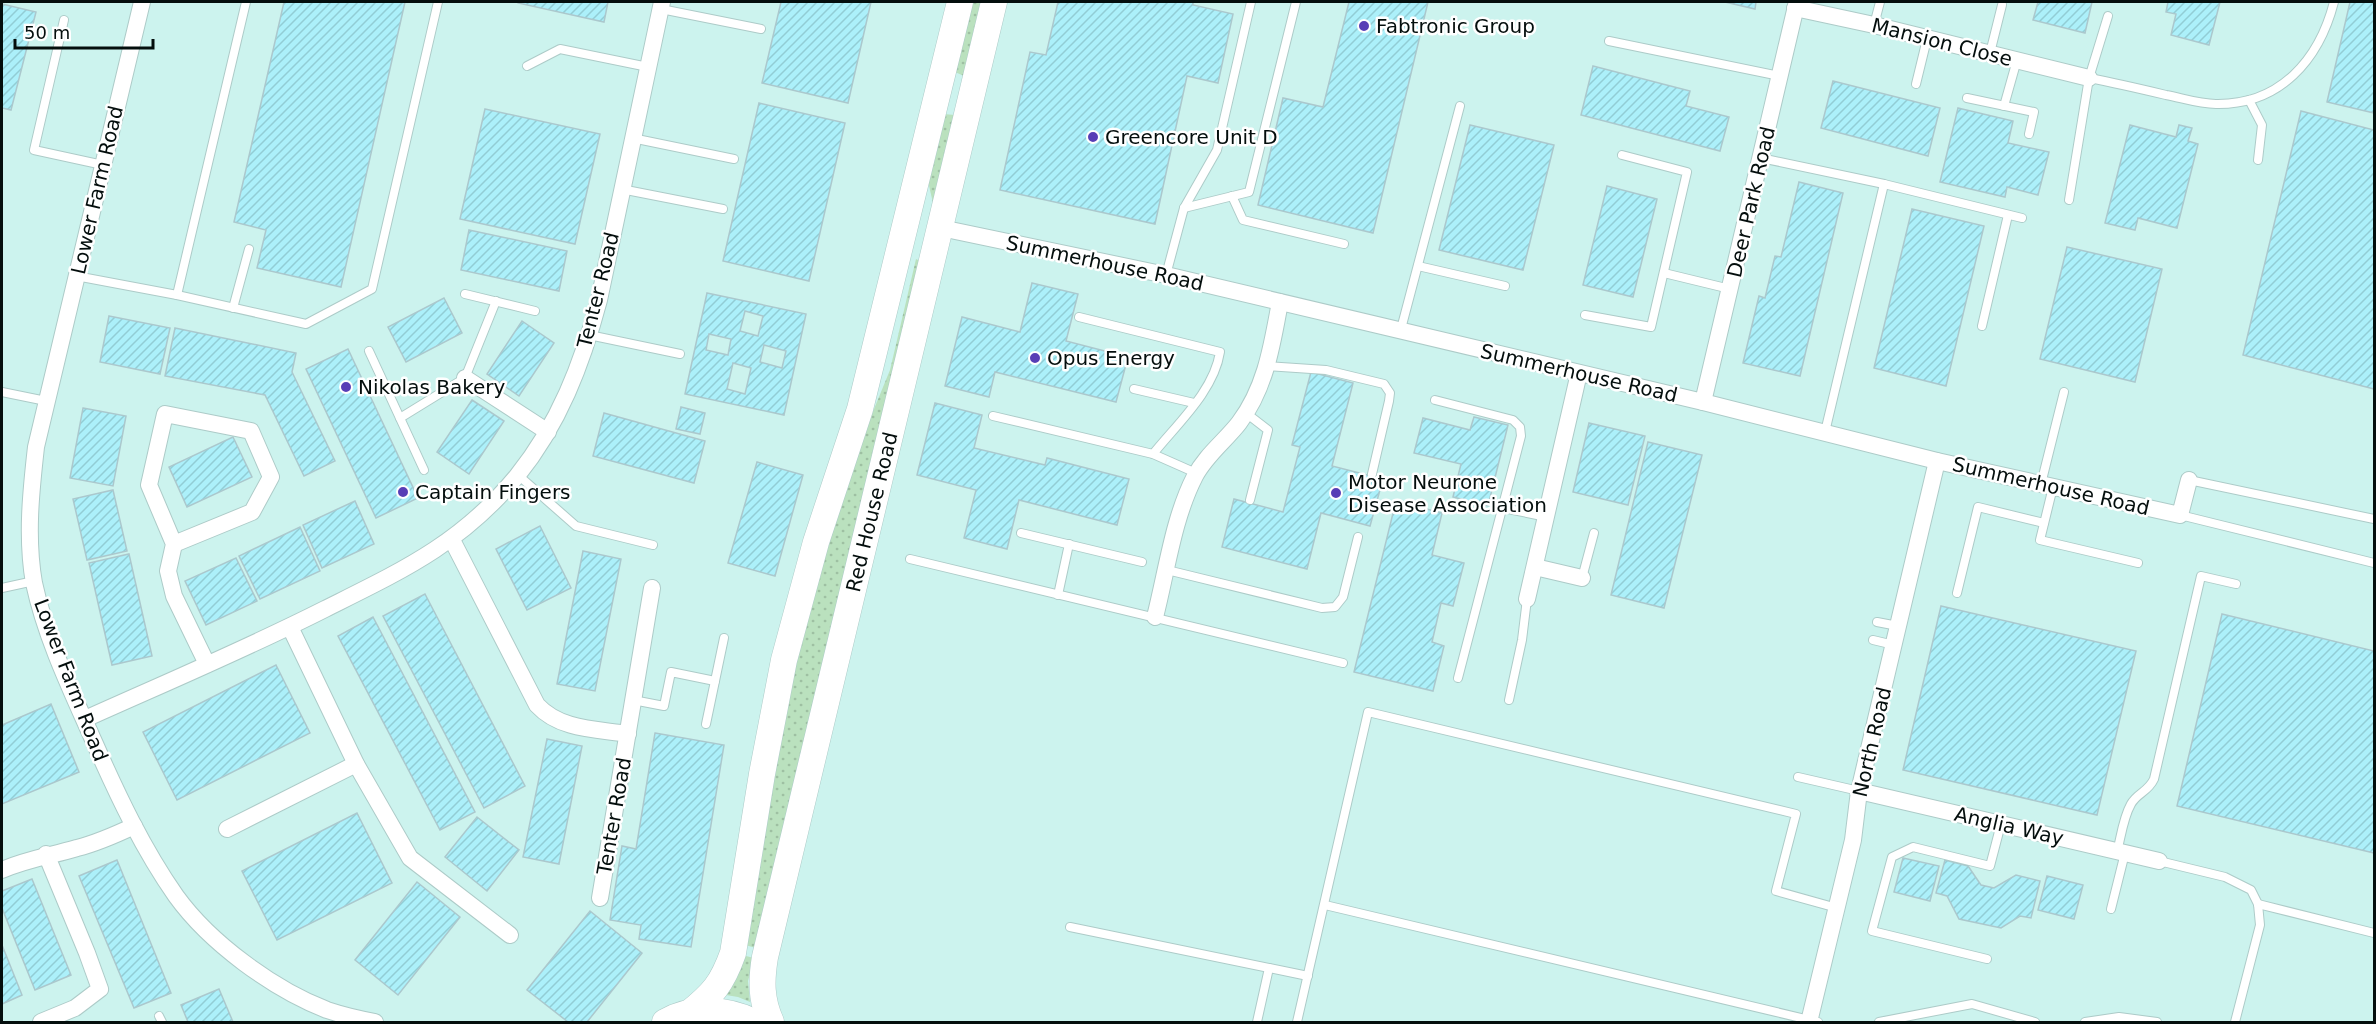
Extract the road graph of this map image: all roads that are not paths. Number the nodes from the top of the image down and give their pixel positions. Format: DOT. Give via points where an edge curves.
graph roads {
  1 [pos="142,2"];
  2 [pos="246,2"];
  3 [pos="438,2"];
  4 [pos="960,2"];
  5 [pos="994,2"];
  6 [pos="1251,2"];
  7 [pos="1296,2"];
  8 [pos="1880,2"];
  9 [pos="2334,2"];
  10 [pos="662,5"];
  11 [pos="1796,5"];
  12 [pos="2002,5"];
  13 [pos="2108,16"];
  14 [pos="64,20"];
  15 [pos="1874,25"];
  16 [pos="760,29"];
  17 [pos="1927,39"];
  18 [pos="1609,41"];
  19 [pos="1990,53"];
  20 [pos="2017,60"];
  21 [pos="527,66"];
  22 [pos="648,67"];
  23 [pos="1780,76"];
  24 [pos="2089,78"];
  25 [pos="1916,84"];
  26 [pos="1967,98"];
  27 [pos="2249,100"];
  28 [pos="1460,106"];
  29 [pos="2004,106"];
  30 [pos="2029,134"];
  31 [pos="632,138"];
  32 [pos="1622,155"];
  33 [pos="1761,158"];
  34 [pos="734,159"];
  35 [pos="2258,160"];
  36 [pos="103,165"];
  37 [pos="1884,184"];
  38 [pos="621,189"];
  39 [pos="1232,196"];
  40 [pos="2069,201"];
  41 [pos="1184,208"];
  42 [pos="723,209"];
  43 [pos="2008,215"];
  44 [pos="2022,218"];
  45 [pos="941,228"];
  46 [pos="1344,244"];
  47 [pos="249,249"];
  48 [pos="1418,266"];
  49 [pos="1664,273"];
  50 [pos="1166,275"];
  51 [pos="76,276"];
  52 [pos="1505,286"];
  53 [pos="1731,289"];
  54 [pos="465,294"];
  55 [pos="177,295"];
  56 [pos="496,301"];
  57 [pos="1280,302"];
  58 [pos="233,308"];
  59 [pos="535,310"];
  60 [pos="1585,315"];
  61 [pos="1079,317"];
  62 [pos="1982,326"];
  63 [pos="1401,329"];
  64 [pos="589,335"];
  65 [pos="369,351"];
  66 [pos="680,354"];
  67 [pos="1267,366"];
  68 [pos="1579,374"];
  69 [pos="465,378"];
  70 [pos="1134,389"];
  71 [pos="2,392"];
  72 [pos="2064,392"];
  73 [pos="46,400"];
  74 [pos="1435,400"];
  75 [pos="1703,402"];
  76 [pos="1194,403"];
  77 [pos="860,409"];
  78 [pos="1246,413"];
  79 [pos="993,416"];
  80 [pos="400,418"];
  81 [pos="548,432"];
  82 [pos="1825,432"];
  83 [pos="1153,454"];
  84 [pos="1937,461"];
  85 [pos="424,470"];
  86 [pos="1197,473"];
  87 [pos="1372,474"];
  88 [pos="518,475"];
  89 [pos="2189,480"];
  90 [pos="2047,485"];
  91 [pos="1250,500"];
  92 [pos="1503,508"];
  93 [pos="2180,515"];
  94 [pos="1546,517"];
  95 [pos="2374,519"];
  96 [pos="2044,523"];
  97 [pos="1021,532"];
  98 [pos="1594,532"];
  99 [pos="1358,537"];
  100 [pos="452,540"];
  101 [pos="174,544"];
  102 [pos="1069,544"];
  103 [pos="653,545"];
  104 [pos="910,559"];
  105 [pos="1142,562"];
  106 [pos="2138,563"];
  107 [pos="2374,563"];
  108 [pos="1534,567"];
  109 [pos="1167,570"];
  110 [pos="1582,578"];
  111 [pos="34,581"];
  112 [pos="2236,584"];
  113 [pos="2,588"];
  114 [pos="651,588"];
  115 [pos="1957,593"];
  116 [pos="1058,595"];
  117 [pos="1527,599"];
  118 [pos="1155,617"];
  119 [pos="1878,622"];
  120 [pos="1898,626"];
  121 [pos="290,627"];
  122 [pos="724,638"];
  123 [pos="1873,640"];
  124 [pos="1894,645"];
  125 [pos="1343,663"];
  126 [pos="207,664"];
  127 [pos="1458,678"];
  128 [pos="715,681"];
  129 [pos="633,700"];
  130 [pos="1509,700"];
  131 [pos="85,719"];
  132 [pos="706,724"];
  133 [pos="628,734"];
  134 [pos="356,764"];
  135 [pos="1798,777"];
  136 [pos="1859,792"];
  137 [pos="2001,824"];
  138 [pos="134,826"];
  139 [pos="227,829"];
  140 [pos="2121,853"];
  141 [pos="46,854"];
  142 [pos="2158,861"];
  143 [pos="2,870"];
  144 [pos="600,898"];
  145 [pos="2258,904"];
  146 [pos="1325,905"];
  147 [pos="1837,908"];
  148 [pos="2111,909"];
  149 [pos="1070,927"];
  150 [pos="2374,933"];
  151 [pos="510,935"];
  152 [pos="1987,959"];
  153 [pos="1269,968"];
  154 [pos="1308,976"];
  155 [pos="323,1016"];
  156 [pos="676,1018"];
  157 [pos="1812,1022"];
  158 [pos="41,1023"];
  159 [pos="375,1023"];
  160 [pos="754,1023"];
  161 [pos="771,1023"];
  162 [pos="1257,1023"];
  163 [pos="1297,1023"];
  164 [pos="1878,1023"];
  165 [pos="2035,1023"];
  166 [pos="2085,1023"];
  167 [pos="2157,1023"];
  168 [pos="2235,1023"];
  1 -- 36 [label="street, Lower Farm Road"];
  2 -- 55 [label="lane"];
  3 -- 58 [label="lane" via="372,289 306,324"];
  4 -- 77 [label="main road"];
  5 -- 45 [label="main road, Red House Road"];
  6 -- 41 [label="lane" via="1218,150"];
  7 -- 39 [label="lane" via="1249,192"];
  8 -- 15 [label="lane"];
  9 -- 27 [label="lane" via="2318,46 2290,80"];
  10 -- 16 [label="lane"];
  10 -- 22 [label="street, Tenter Road"];
  11 -- 15 [label="street, Mansion Close"];
  11 -- 23 [label="street, Deer Park Road"];
  12 -- 19 [label="lane"];
  13 -- 24 [label="lane"];
  14 -- 36 [label="lane" via="34,150"];
  15 -- 17 [label="street, Mansion Close"];
  17 -- 19 [label="street, Mansion Close"];
  17 -- 25 [label="lane"];
  18 -- 23 [label="lane"];
  19 -- 20 [label="street, Mansion Close"];
  20 -- 24 [label="street, Mansion Close"];
  20 -- 29 [label="lane"];
  21 -- 22 [label="lane" via="560,49"];
  22 -- 31 [label="street, Tenter Road"];
  23 -- 33 [label="street, Deer Park Road"];
  24 -- 27 [label="lane" via="2197,102 2231,104"];
  24 -- 40 [label="lane"];
  26 -- 29 [label="lane"];
  27 -- 35 [label="lane" via="2262,125"];
  28 -- 48 [label="lane"];
  29 -- 30 [label="lane" via="2034,112"];
  31 -- 34 [label="lane"];
  31 -- 38 [label="street, Tenter Road"];
  32 -- 49 [label="lane" via="1688,172"];
  33 -- 37 [label="lane"];
  33 -- 53 [label="street, Deer Park Road"];
  36 -- 51 [label="street, Lower Farm Road"];
  37 -- 43 [label="lane"];
  37 -- 82 [label="lane"];
  38 -- 42 [label="lane"];
  38 -- 64 [label="street, Tenter Road"];
  39 -- 41 [label="lane"];
  39 -- 46 [label="lane" via="1243,220"];
  41 -- 50 [label="lane"];
  43 -- 44 [label="lane"];
  43 -- 62 [label="lane"];
  45 -- 50 [label="street, Summerhouse Road"];
  45 -- 77 [label="main road" via="923,234 913,246 882,366"];
  45 -- 161 [label="main road, Red House Road" via="765,957 761,991"];
  47 -- 58 [label="lane"];
  48 -- 52 [label="lane"];
  48 -- 63 [label="lane"];
  49 -- 53 [label="lane"];
  49 -- 60 [label="lane" via="1652,327"];
  50 -- 57 [label="street, Summerhouse Road"];
  51 -- 55 [label="lane"];
  51 -- 73 [label="street, Lower Farm Road"];
  53 -- 75 [label="street, Deer Park Road"];
  54 -- 56 [label="lane"];
  55 -- 58 [label="lane"];
  56 -- 59 [label="lane"];
  56 -- 69 [label="lane"];
  57 -- 63 [label="street, Summerhouse Road"];
  57 -- 67 [label="street"];
  61 -- 76 [label="lane" via="1220,352 1211,380"];
  63 -- 68 [label="street, Summerhouse Road"];
  64 -- 66 [label="lane"];
  64 -- 81 [label="street, Tenter Road"];
  65 -- 80 [label="lane"];
  67 -- 78 [label="street"];
  67 -- 87 [label="lane" via="1326,370 1384,384 1389,401"];
  68 -- 75 [label="street, Summerhouse Road"];
  68 -- 94 [label="street"];
  69 -- 80 [label="lane"];
  69 -- 81 [label="street"];
  70 -- 76 [label="lane"];
  71 -- 73 [label="lane"];
  72 -- 90 [label="lane"];
  73 -- 111 [label="street, Lower Farm Road" via="31,485"];
  74 -- 92 [label="lane" via="1513,420 1520,427 1519,447"];
  75 -- 82 [label="street, Summerhouse Road"];
  76 -- 83 [label="lane"];
  77 -- 156 [label="main road" via="816,542 784,660 733,953 726,973 711,995"];
  78 -- 86 [label="street"];
  78 -- 91 [label="lane" via="1268,430"];
  79 -- 83 [label="lane"];
  80 -- 85 [label="lane"];
  81 -- 88 [label="street, Tenter Road"];
  82 -- 84 [label="street, Summerhouse Road"];
  83 -- 86 [label="lane"];
  84 -- 90 [label="street, Summerhouse Road"];
  84 -- 120 [label="street, North Road"];
  86 -- 109 [label="street" via="1185,496"];
  88 -- 100 [label="street, Tenter Road"];
  88 -- 103 [label="lane" via="576,526"];
  89 -- 93 [label="street"];
  89 -- 95 [label="lane"];
  90 -- 93 [label="street, Summerhouse Road"];
  90 -- 96 [label="lane"];
  92 -- 94 [label="lane"];
  92 -- 127 [label="lane"];
  93 -- 107 [label="lane"];
  94 -- 108 [label="street"];
  96 -- 106 [label="lane" via="2040,540"];
  96 -- 115 [label="lane" via="1978,507"];
  97 -- 102 [label="lane"];
  98 -- 110 [label="lane"];
  99 -- 109 [label="lane" via="1343,597 1340,604 1329,608"];
  100 -- 121 [label="street, Tenter Road" via="409,567"];
  100 -- 133 [label="street, Tenter Road" via="537,705 553,719 570,726"];
  101 -- 101 [label="street" via="149,485 165,414 250,431 271,477 252,512"];
  101 -- 126 [label="street" via="168,571 174,596"];
  102 -- 105 [label="lane"];
  102 -- 116 [label="lane"];
  104 -- 116 [label="lane"];
  108 -- 110 [label="street"];
  108 -- 117 [label="street"];
  109 -- 118 [label="street"];
  111 -- 113 [label="lane"];
  111 -- 131 [label="street, Lower Farm Road" via="50,635"];
  112 -- 140 [label="lane" via="2201,576 2154,779 2150,788 2130,804"];
  114 -- 129 [label="street, Tenter Road"];
  116 -- 118 [label="lane"];
  117 -- 130 [label="lane"];
  118 -- 125 [label="lane"];
  119 -- 120 [label="lane"];
  120 -- 124 [label="street, North Road"];
  121 -- 126 [label="street, Tenter Road"];
  121 -- 134 [label="street"];
  122 -- 128 [label="lane"];
  123 -- 124 [label="lane"];
  124 -- 136 [label="street, North Road"];
  126 -- 131 [label="street, Tenter Road"];
  128 -- 129 [label="lane" via="671,672 664,706"];
  128 -- 132 [label="lane"];
  129 -- 133 [label="street, Tenter Road"];
  131 -- 138 [label="street, Lower Farm Road"];
  133 -- 144 [label="street, Tenter Road"];
  134 -- 139 [label="street"];
  134 -- 151 [label="street" via="410,858"];
  135 -- 136 [label="lane"];
  136 -- 137 [label="street, Anglia Way"];
  136 -- 147 [label="street, North Road" via="1853,840"];
  137 -- 140 [label="street, Anglia Way"];
  137 -- 152 [label="lane" via="1990,866 1913,847 1892,857 1872,931"];
  138 -- 141 [label="street" via="76,849"];
  138 -- 155 [label="street, Lower Farm Road" via="178,898 219,941"];
  140 -- 142 [label="street, Anglia Way"];
  140 -- 148 [label="lane"];
  141 -- 143 [label="street"];
  141 -- 158 [label="street" via="100,989 75,1008"];
  142 -- 145 [label="lane" via="2225,877 2251,890"];
  145 -- 150 [label="lane"];
  145 -- 168 [label="lane" via="2260,925"];
  146 -- 147 [label="lane" via="1368,712 1796,814 1776,891"];
  146 -- 154 [label="lane"];
  146 -- 157 [label="lane"];
  147 -- 157 [label="street, North Road"];
  149 -- 153 [label="lane"];
  153 -- 154 [label="lane"];
  153 -- 162 [label="lane"];
  154 -- 163 [label="lane"];
  155 -- 159 [label="street, Lower Farm Road"];
  156 -- 160 [label="main road" via="708,1011"];
  164 -- 165 [label="lane" via="1972,1004"];
  166 -- 167 [label="lane" via="2119,1017"];
}
